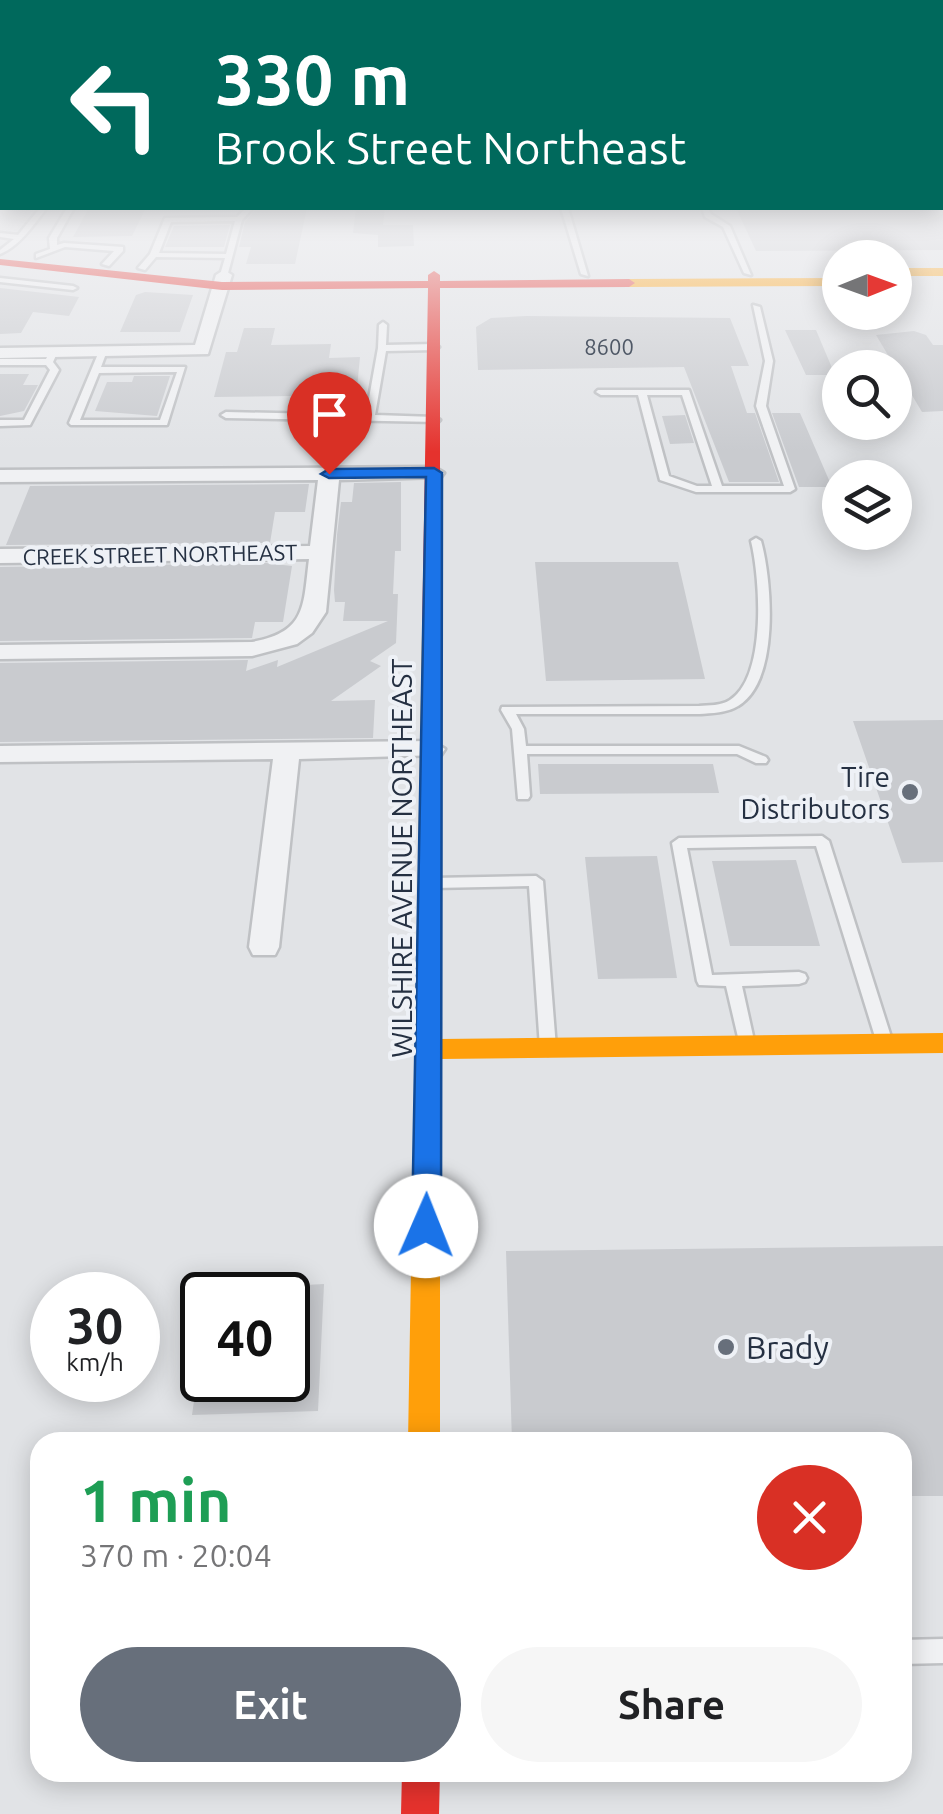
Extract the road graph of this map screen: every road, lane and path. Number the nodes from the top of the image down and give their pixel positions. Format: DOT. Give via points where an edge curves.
graph roads {
  1 [pos="49,283"];
  2 [pos="65,283"];
  3 [pos="65,283"];
  4 [pos="221,283"];
  5 [pos="435,283"];
  6 [pos="56,286"];
  7 [pos="756,307"];
  8 [pos="383,325"];
  9 [pos="435,347"];
  10 [pos="382,348"];
  11 [pos="132,350"];
  12 [pos="104,351"];
  13 [pos="0,353"];
  14 [pos="51,356"];
  15 [pos="0,362"];
  16 [pos="96,370"];
  17 [pos="124,370"];
  18 [pos="601,392"];
  19 [pos="642,392"];
  20 [pos="226,415"];
  21 [pos="370,418"];
  22 [pos="435,420"];
  23 [pos="0,423"];
  24 [pos="434,473"];
  25 [pos="329,474"];
  26 [pos="2,482"];
  27 [pos="718,489"];
  28 [pos="756,541"];
  29 [pos="320,552"];
  30 [pos="0,556"];
  31 [pos="0,652"];
  32 [pos="432,749"];
  33 [pos="520,750"];
  34 [pos="287,751"];
  35 [pos="0,754"];
  36 [pos="761,760"];
  37 [pos="523,796"];
  38 [pos="431,883"];
  39 [pos="264,947"];
  40 [pos="799,978"];
  41 [pos="733,980"];
  42 [pos="943,1043"];
  43 [pos="886,1044"];
  44 [pos="747,1046"];
  45 [pos="548,1048"];
  46 [pos="430,1049"];
  47 [pos="424,1432"];
  48 [pos="943,1651"];
  49 [pos="912,1652"];
  50 [pos="421,1782"];
  51 [pos="420,1814"];
  1 -- 6 [label="lane"];
  2 -- 6 [label="lane"];
  3 -- 6 [label="lane"];
  4 -- 11 [label="street" via="202,350"];
  5 -- 9 [label="main road, WILSHIRE AVENUE NORTHEAST"];
  7 -- 27 [label="lane" via="769,361 761,406 790,489"];
  8 -- 10 [label="lane"];
  9 -- 10 [label="lane"];
  9 -- 22 [label="main road, WILSHIRE AVENUE NORTHEAST"];
  10 -- 21 [label="lane"];
  11 -- 12 [label="street"];
  11 -- 17 [label="lane"];
  12 -- 14 [label="street"];
  12 -- 16 [label="lane"];
  13 -- 14 [label="street"];
  14 -- 15 [label="lane"];
  14 -- 23 [label="lane" via="55,370 27,423"];
  16 -- 17 [label="lane"];
  16 -- 17 [label="lane" via="74,424 164,422 182,370"];
  18 -- 19 [label="lane"];
  19 -- 27 [label="lane" via="664,478"];
  19 -- 27 [label="lane" via="686,392"];
  20 -- 21 [label="lane"];
  21 -- 22 [label="lane"];
  22 -- 24 [label="main road, WILSHIRE AVENUE NORTHEAST"];
  24 -- 25 [label="street"];
  24 -- 32 [label="main road, WILSHIRE AVENUE NORTHEAST"];
  25 -- 26 [label="street"];
  25 -- 29 [label="street"];
  28 -- 33 [label="lane" via="764,564 762,623 755,679 740,700 699,710 506,710 518,729"];
  29 -- 30 [label="street, CREEK STREET NORTHEAST"];
  29 -- 31 [label="street" via="312,620 288,640 252,649"];
  32 -- 34 [label="street"];
  32 -- 38 [label="main road, WILSHIRE AVENUE NORTHEAST"];
  33 -- 36 [label="lane" via="738,750"];
  33 -- 37 [label="lane"];
  34 -- 35 [label="street"];
  34 -- 39 [label="street"];
  38 -- 45 [label="lane" via="536,881"];
  38 -- 46 [label="main road, WILSHIRE AVENUE NORTHEAST"];
  40 -- 41 [label="lane"];
  41 -- 43 [label="lane" via="704,981 678,843 822,841"];
  41 -- 44 [label="lane"];
  42 -- 43 [label="main road"];
  43 -- 44 [label="main road"];
  44 -- 45 [label="main road"];
  45 -- 46 [label="main road"];
  46 -- 47 [label="main road, WILSHIRE AVENUE NORTHEAST"];
  48 -- 49 [label="lane"];
  50 -- 51 [label="main road"];
}
